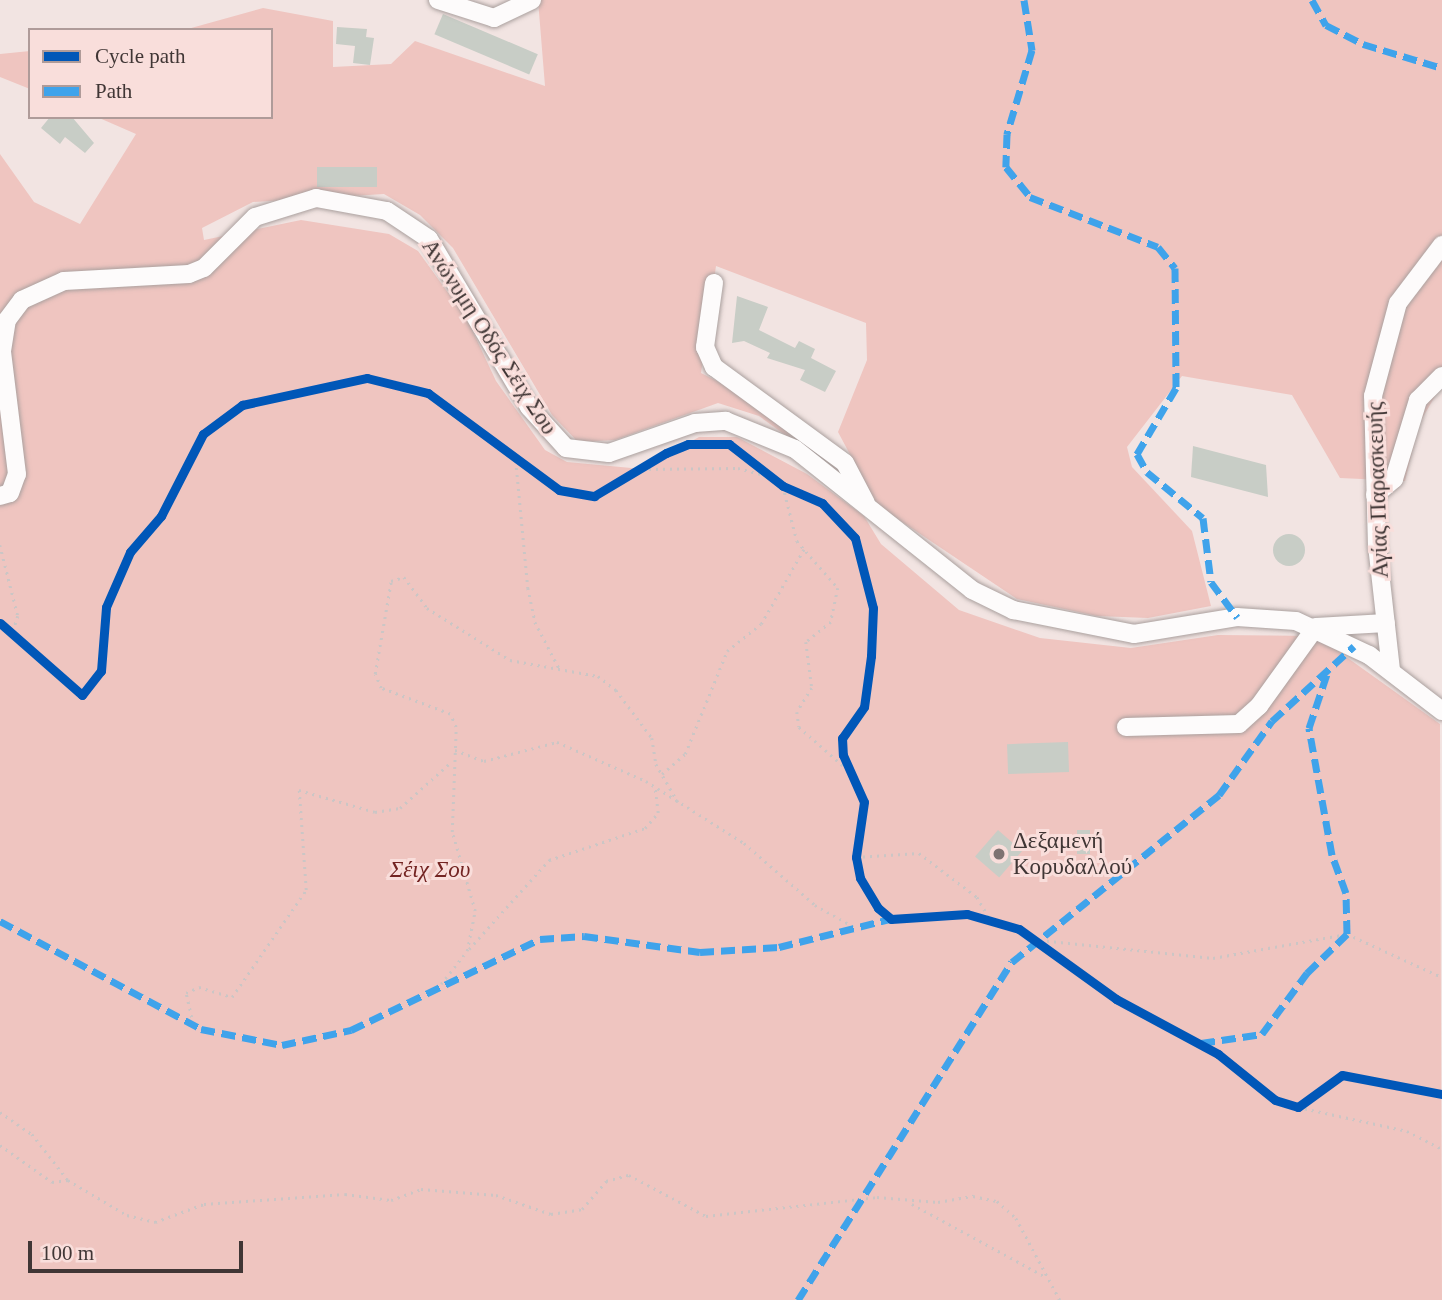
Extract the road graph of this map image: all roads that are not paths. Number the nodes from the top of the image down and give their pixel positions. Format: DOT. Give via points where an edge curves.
graph roads {
  1 [pos="438,0"];
  2 [pos="532,0"];
  3 [pos="1442,245"];
  4 [pos="714,283"];
  5 [pos="1442,376"];
  6 [pos="1376,495"];
  7 [pos="0,496"];
  8 [pos="867,506"];
  9 [pos="1385,622"];
  10 [pos="1316,627"];
  11 [pos="1391,670"];
  12 [pos="1442,711"];
  13 [pos="1126,727"];
  1 -- 2 [label="street" via="494,18"];
  3 -- 6 [label="street, Αγίας Παρασκευής" via="1398,303 1384,348 1373,396"];
  4 -- 8 [label="street" via="705,347 714,367 845,463"];
  5 -- 6 [label="street" via="1418,400 1394,479"];
  6 -- 9 [label="street, Αγίας Παρασκευής"];
  7 -- 8 [label="street, Ανώνυμη Οδός Σέιχ Σου" via="10,493 17,474 2,351 8,320 22,300 64,281 189,274 204,268 255,217 316,198 387,211 429,239 529,407 566,448 587,455 609,453 695,423 726,421 795,449"];
  8 -- 10 [label="street, Ανώνυμη Οδός Σέιχ Σου" via="972,590 1044,619 1134,634 1252,616"];
  9 -- 10 [label="street"];
  9 -- 11 [label="street, Αγίας Παρασκευής"];
  10 -- 11 [label="street, Ανώνυμη Οδός Σέιχ Σου"];
  10 -- 13 [label="street" via="1259,706 1239,724"];
  11 -- 12 [label="street, Ανώνυμη Οδός Σέιχ Σου"];
}
